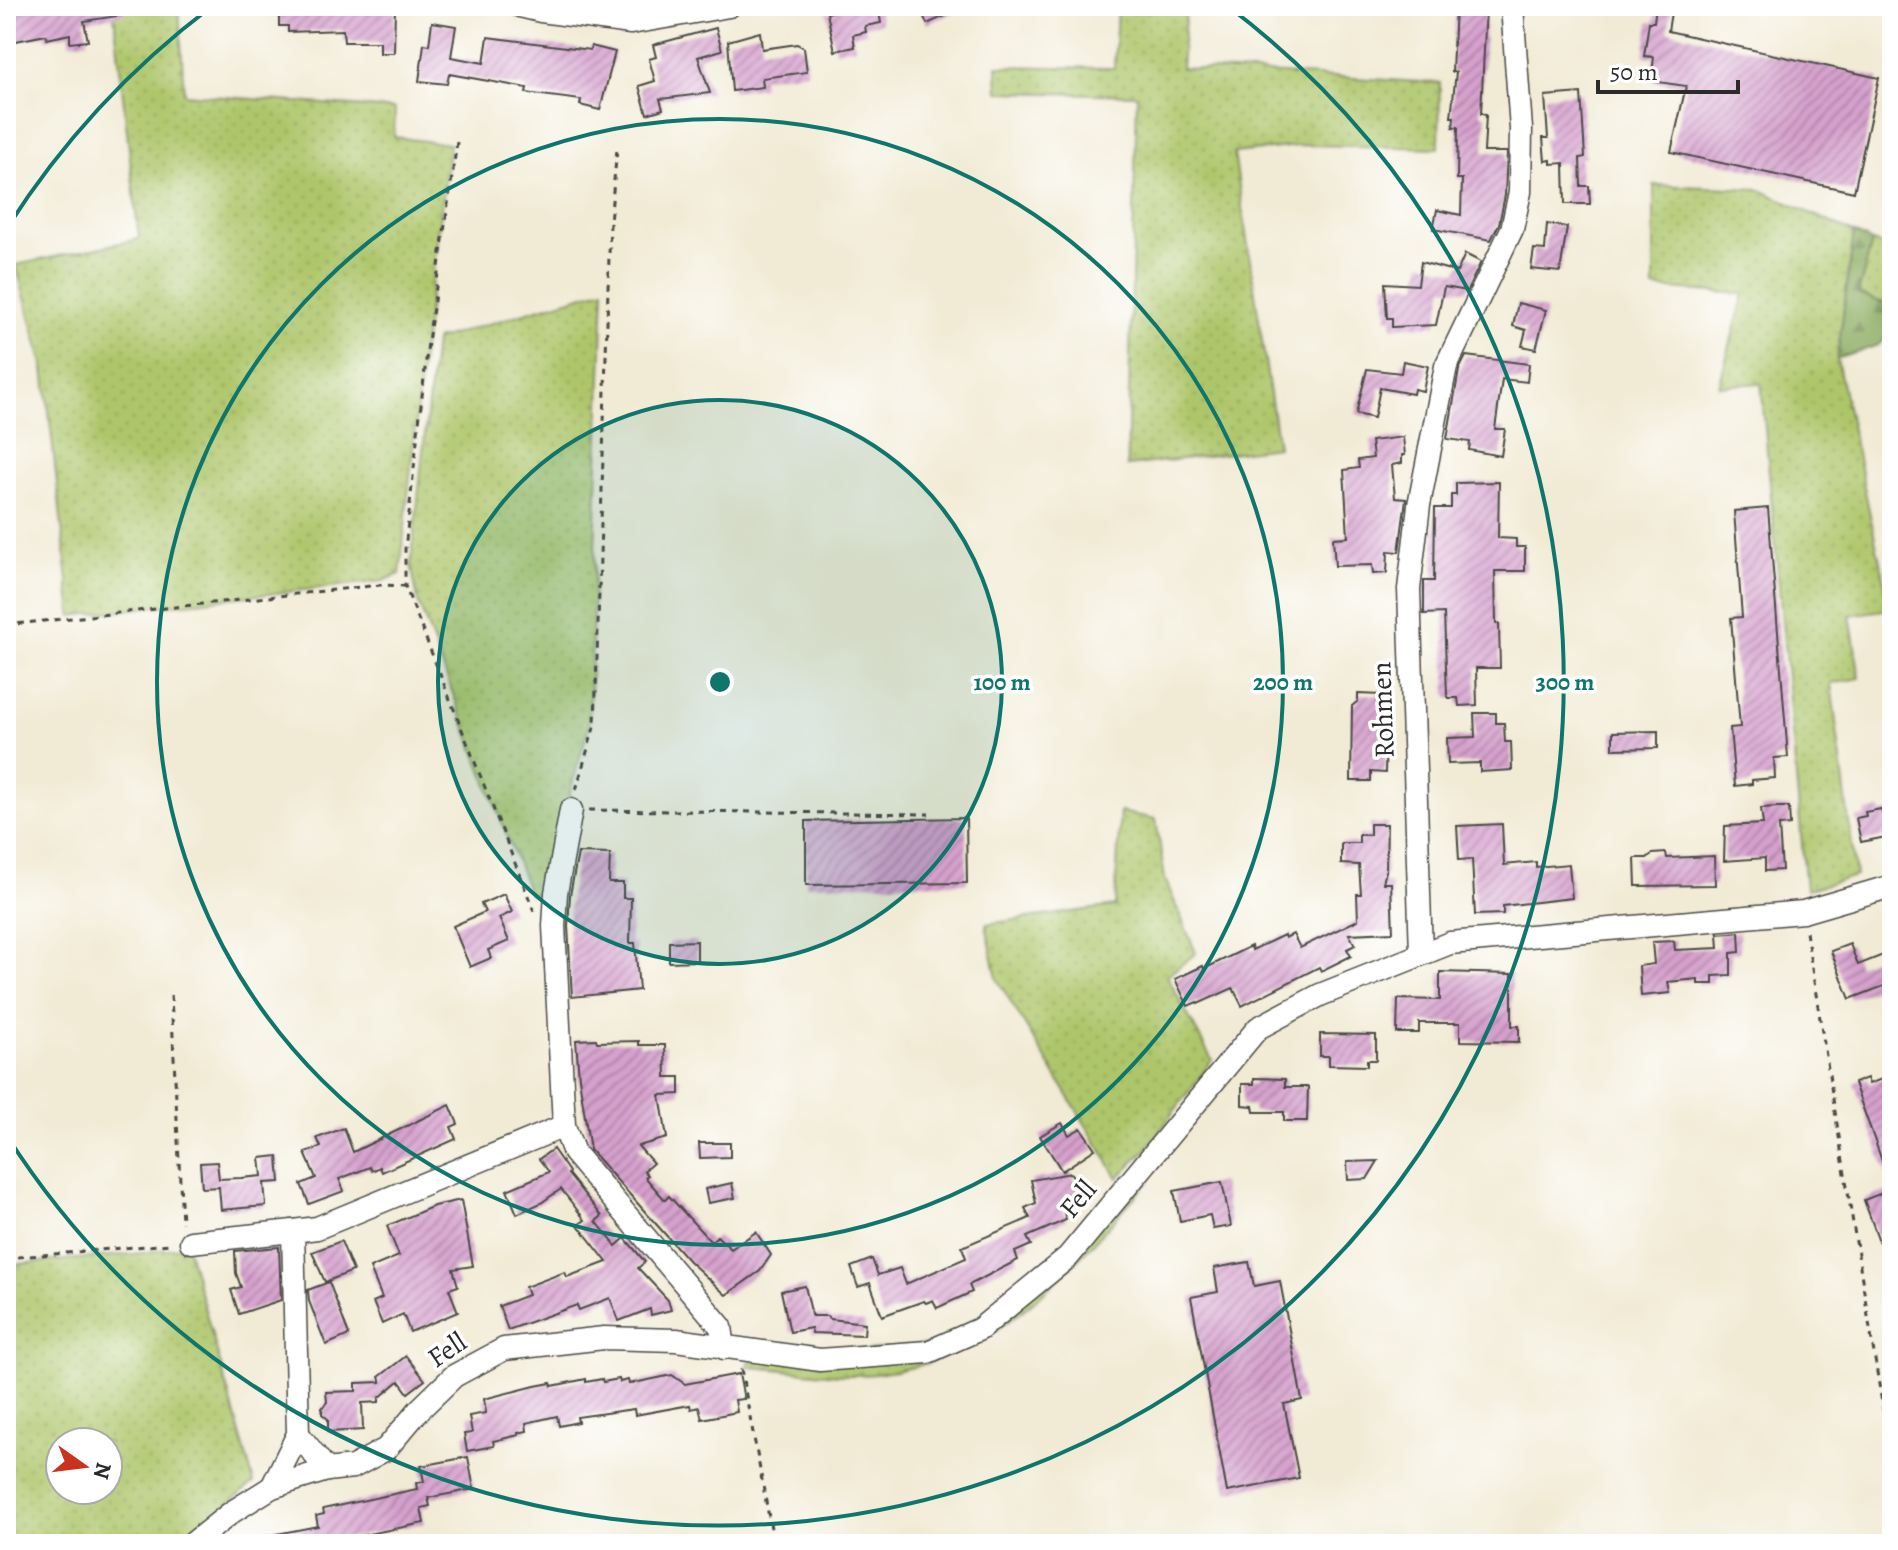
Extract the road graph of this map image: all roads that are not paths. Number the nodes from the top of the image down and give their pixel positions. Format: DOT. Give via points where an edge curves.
graph roads {
  1 [pos="520,6"];
  2 [pos="729,6"];
  3 [pos="1512,6"];
  4 [pos="571,810"];
  5 [pos="1892,886"];
  6 [pos="1421,953"];
  7 [pos="564,1126"];
  8 [pos="293,1231"];
  9 [pos="187,1242"];
  10 [pos="731,1349"];
  11 [pos="298,1434"];
  12 [pos="327,1470"];
  13 [pos="272,1487"];
  14 [pos="192,1544"];
  1 -- 2 [label="street" via="631,23"];
  3 -- 6 [label="street, Rohmen" via="1520,192 1512,229 1446,366 1409,589"];
  4 -- 7 [label="street" via="556,893"];
  5 -- 6 [label="street" via="1803,912 1450,943"];
  6 -- 10 [label="street, Fell" via="1320,995 1258,1028 1068,1257 980,1329 928,1352 820,1360"];
  7 -- 8 [label="street" via="317,1228"];
  7 -- 10 [label="street" via="574,1153 721,1327"];
  8 -- 9 [label="street"];
  8 -- 11 [label="street"];
  10 -- 12 [label="street, Fell" via="676,1340 604,1338 504,1349 454,1376 386,1449 353,1467"];
  11 -- 12 [label="street"];
  11 -- 13 [label="street"];
  12 -- 13 [label="street, Fell"];
  13 -- 14 [label="street, Fell"];
}
